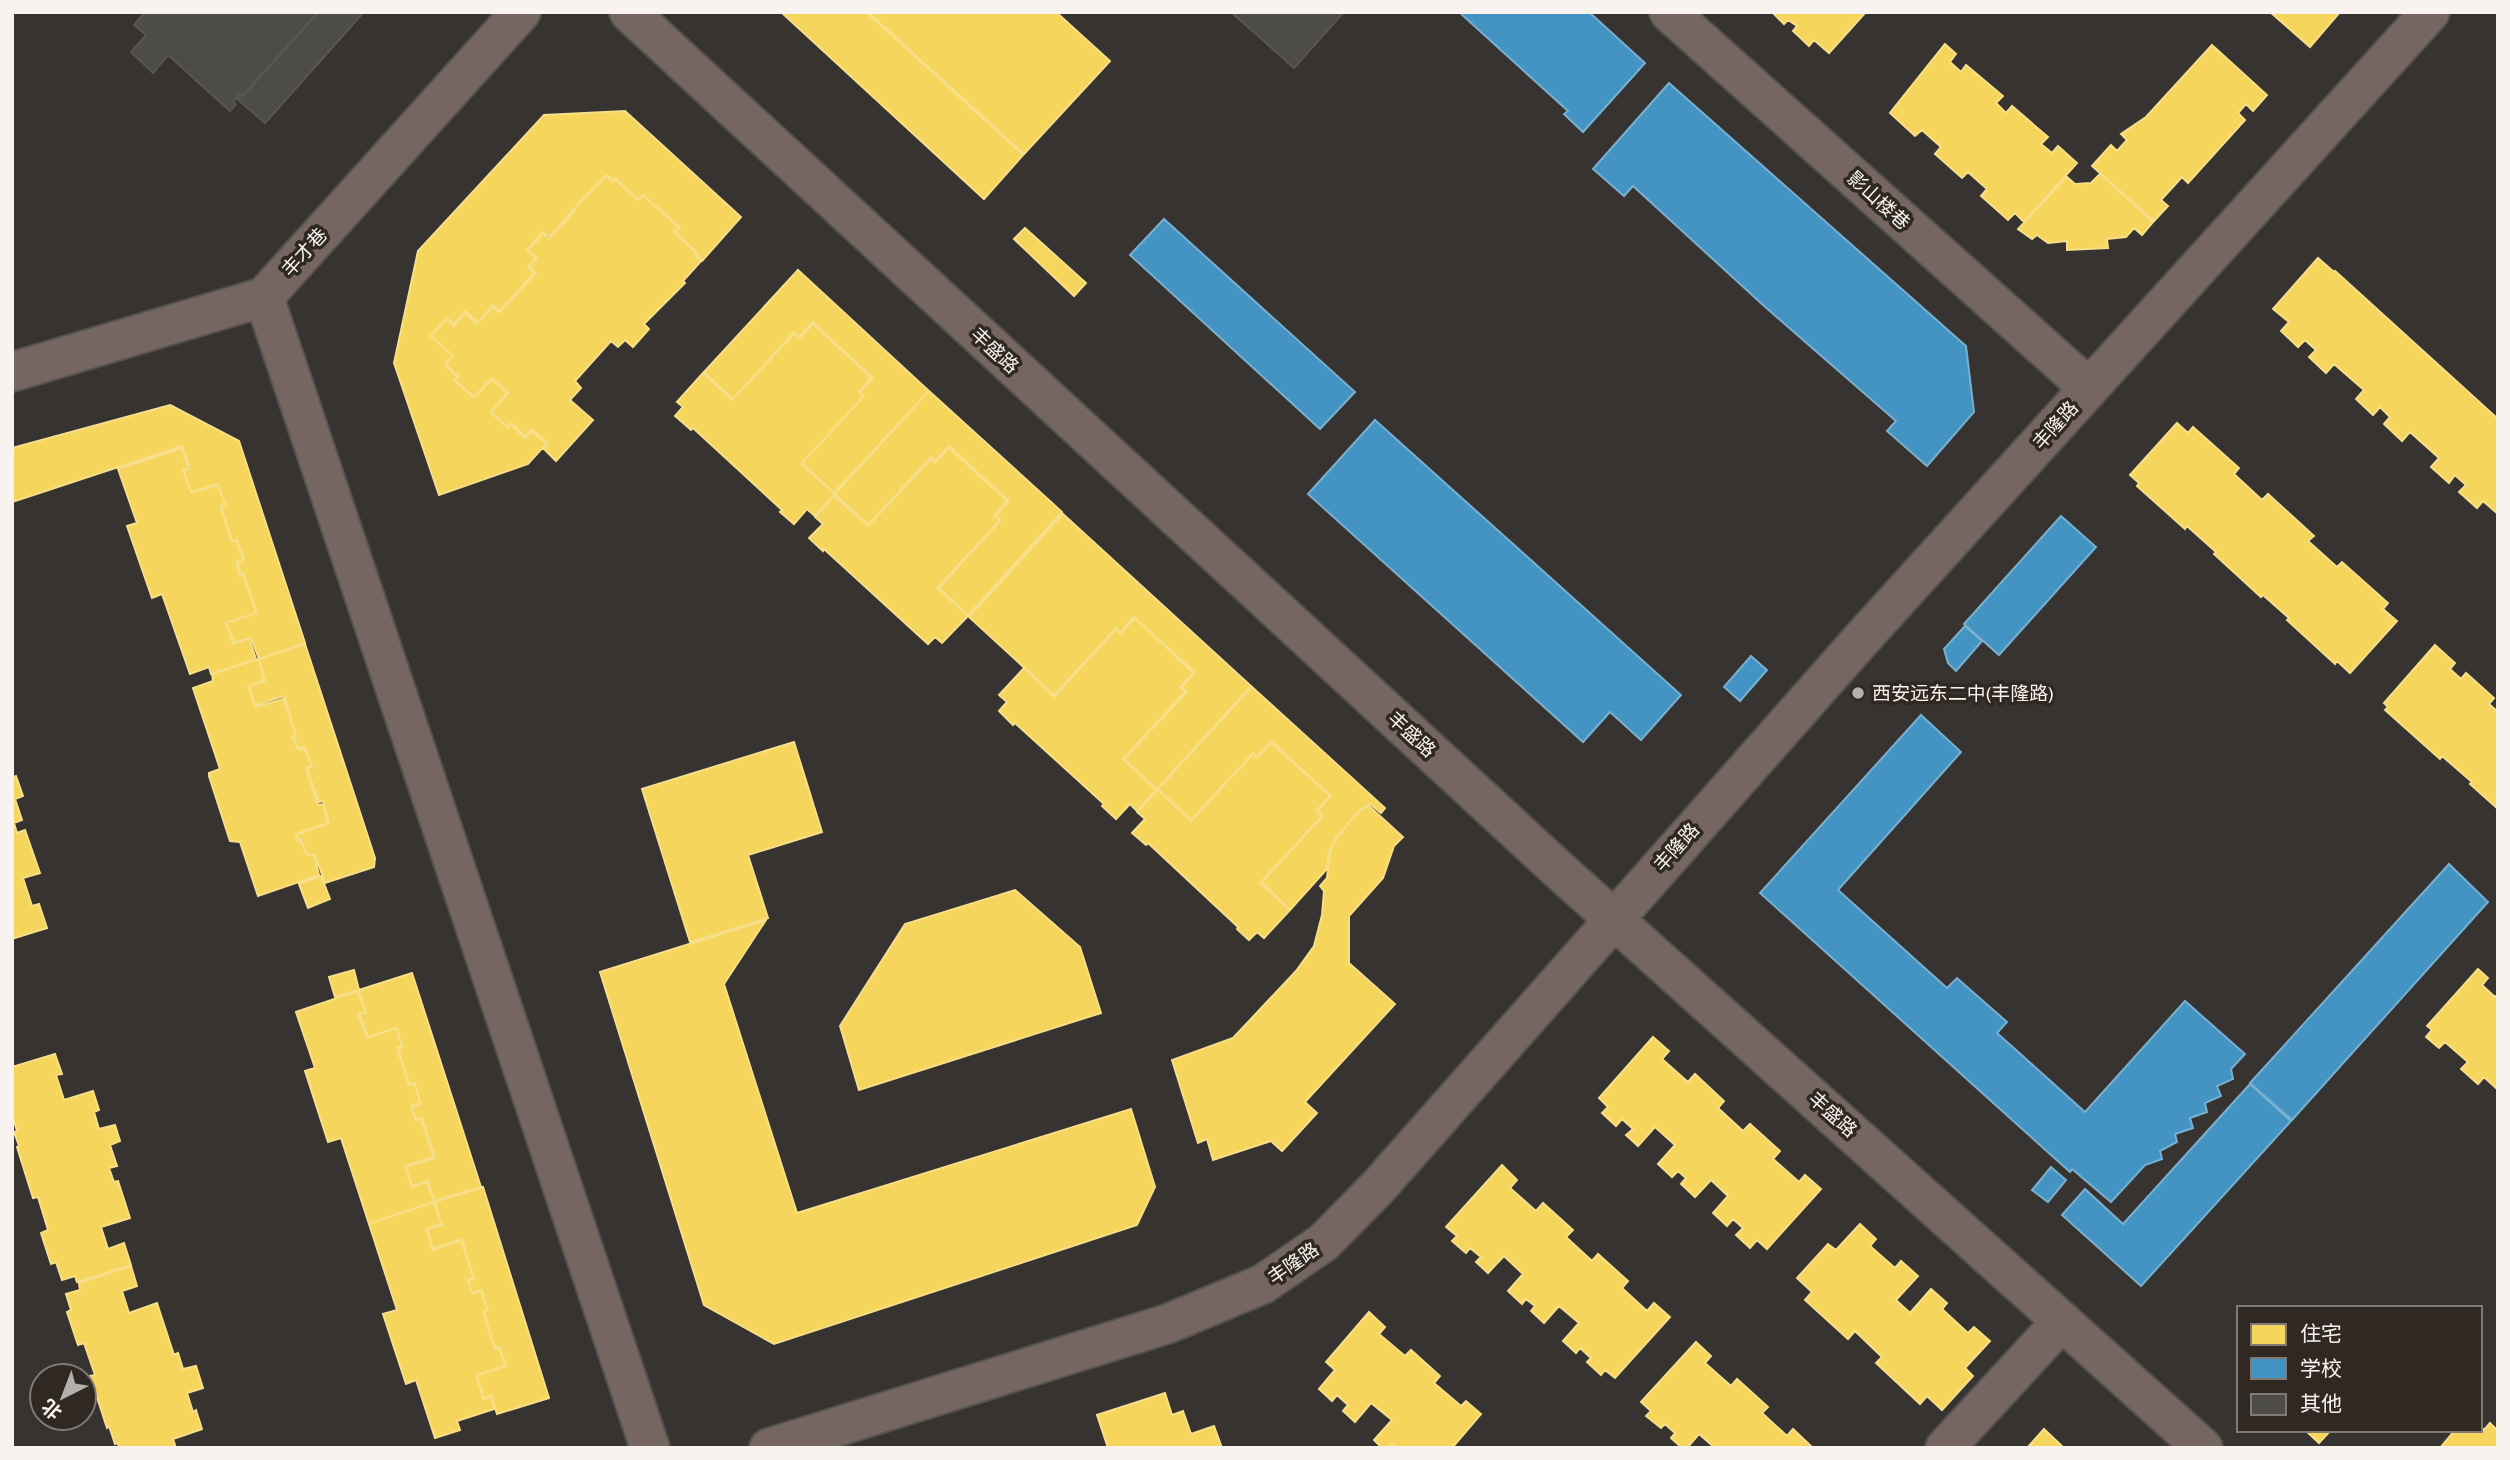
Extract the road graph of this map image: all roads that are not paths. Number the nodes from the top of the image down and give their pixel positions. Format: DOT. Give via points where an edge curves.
graph roads {
  1 [pos="521,12"];
  2 [pos="629,12"];
  3 [pos="1669,12"];
  4 [pos="2430,12"];
  5 [pos="264,298"];
  6 [pos="12,372"];
  7 [pos="2089,388"];
  8 [pos="1615,919"];
  9 [pos="2062,1321"];
  10 [pos="650,1448"];
  11 [pos="769,1448"];
  12 [pos="1945,1448"];
  13 [pos="2203,1448"];
  1 -- 5 [label="street, 丰才巷"];
  2 -- 8 [label="street, 丰盛路"];
  3 -- 7 [label="street, 影山楼巷"];
  4 -- 7 [label="street, 丰隆路"];
  5 -- 6 [label="street"];
  5 -- 10 [label="street"];
  7 -- 8 [label="street, 丰隆路"];
  8 -- 9 [label="street, 丰盛路"];
  8 -- 11 [label="street, 丰隆路" via="1379,1186 1324,1242 1263,1284 1167,1324"];
  9 -- 12 [label="street"];
  9 -- 13 [label="street, 丰盛路"];
}
